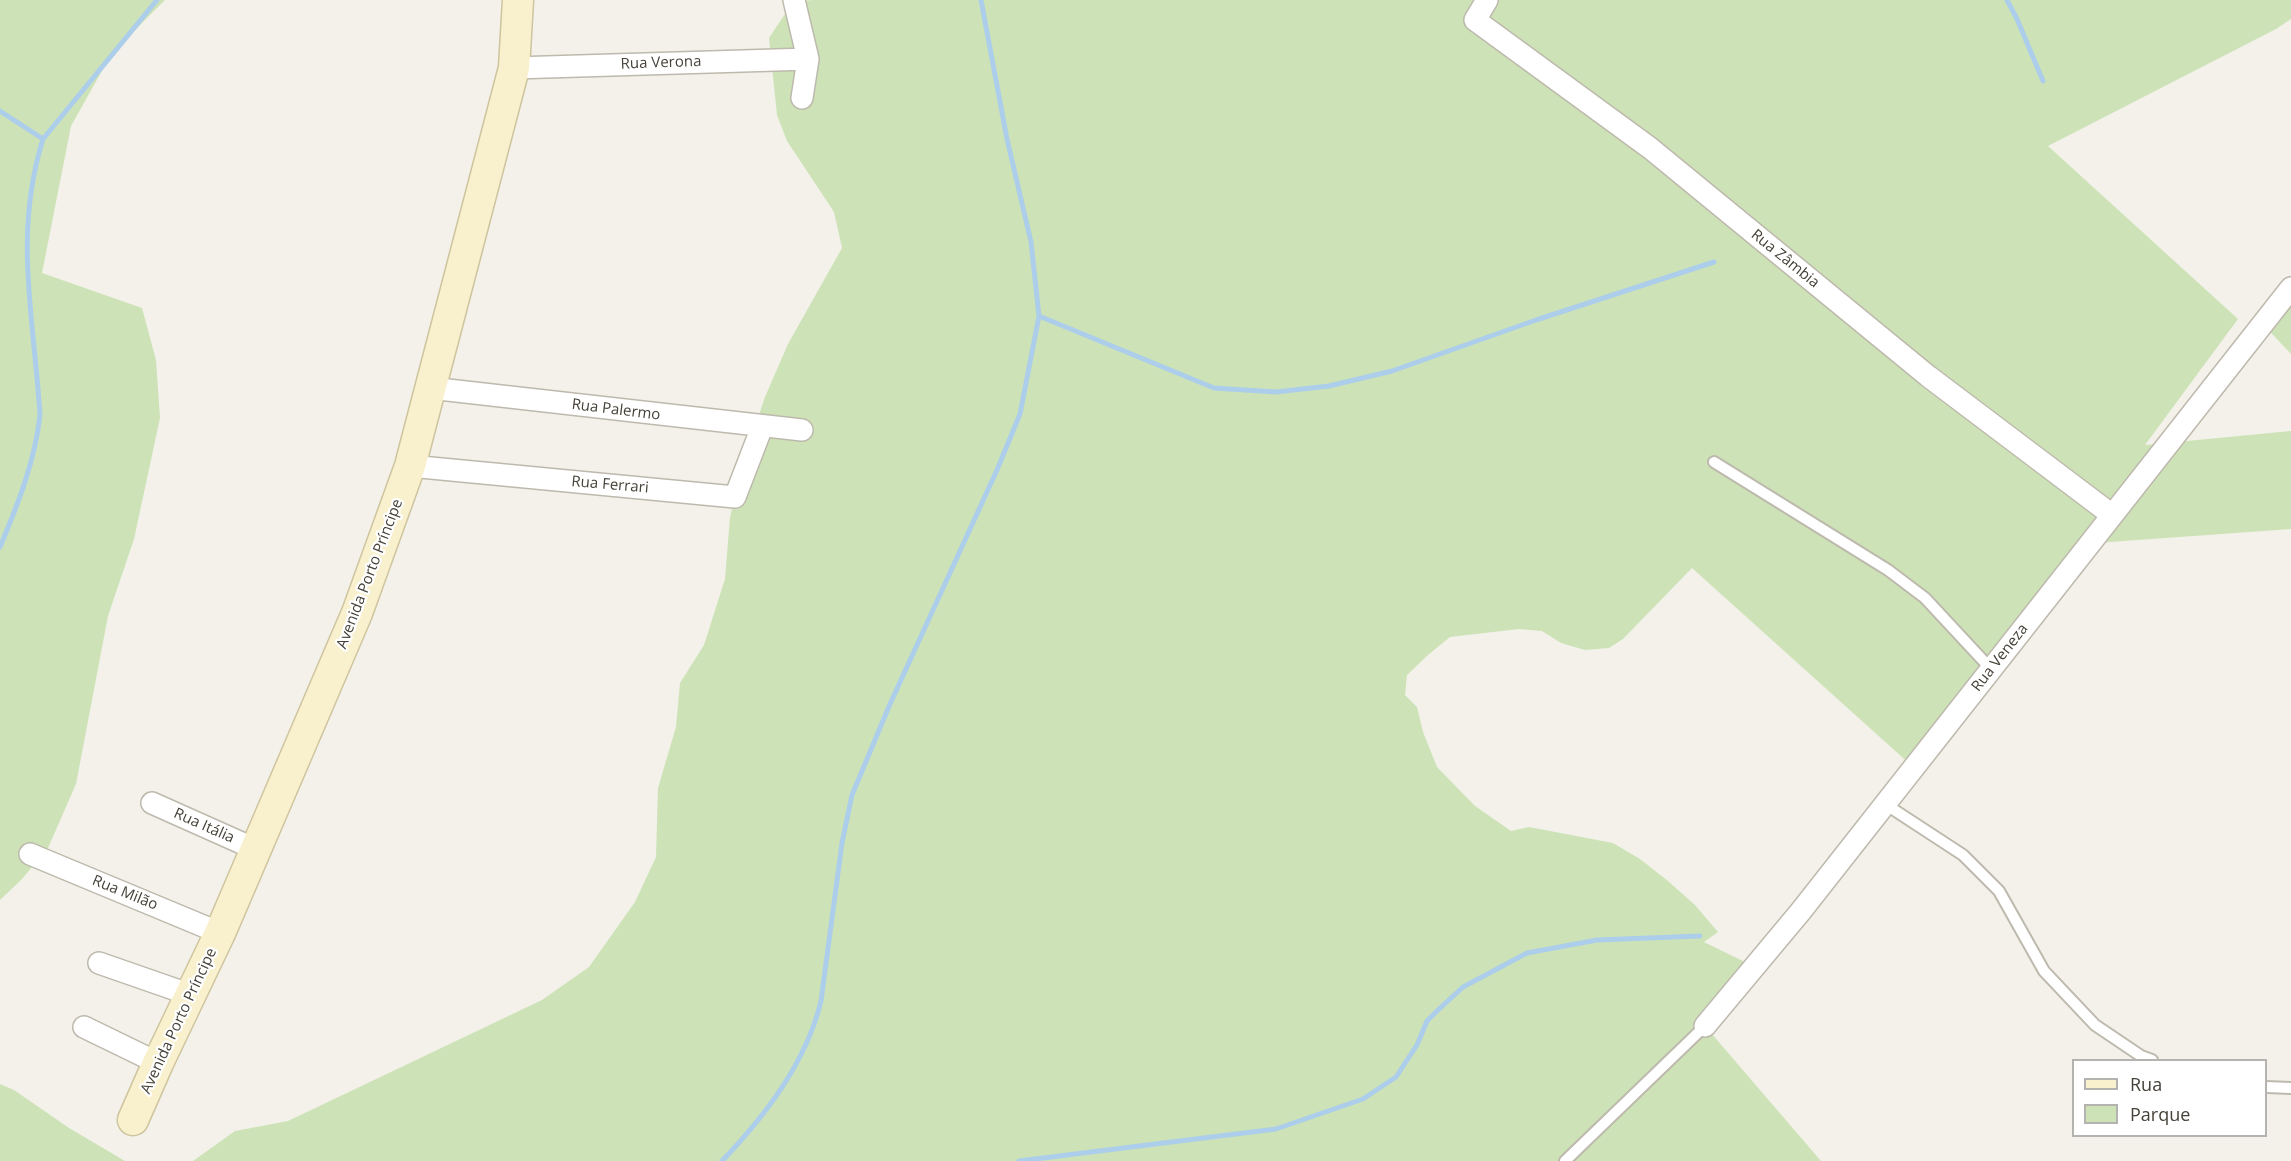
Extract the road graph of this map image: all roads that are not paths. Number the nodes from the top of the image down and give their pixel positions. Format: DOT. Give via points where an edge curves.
graph roads {
  1 [pos="518,0"];
  2 [pos="794,0"];
  3 [pos="1487,0"];
  4 [pos="808,59"];
  5 [pos="514,68"];
  6 [pos="802,98"];
  7 [pos="2291,288"];
  8 [pos="430,388"];
  9 [pos="762,427"];
  10 [pos="802,430"];
  11 [pos="1714,462"];
  12 [pos="410,466"];
  13 [pos="2112,515"];
  14 [pos="1991,669"];
  15 [pos="152,803"];
  16 [pos="1886,804"];
  17 [pos="255,849"];
  18 [pos="30,854"];
  19 [pos="220,933"];
  20 [pos="99,963"];
  21 [pos="191,995"];
  22 [pos="1705,1026"];
  23 [pos="84,1027"];
  24 [pos="2149,1059"];
  25 [pos="158,1063"];
  26 [pos="2267,1087"];
  27 [pos="2291,1088"];
  28 [pos="133,1120"];
  29 [pos="1565,1161"];
  1 -- 5 [label="street, Avenida Porto Príncipe"];
  2 -- 4 [label="street"];
  3 -- 13 [label="street, Rua Zâmbia" via="1475,21 1650,148 1928,376"];
  4 -- 5 [label="street, Rua Verona"];
  4 -- 6 [label="street"];
  5 -- 8 [label="street, Avenida Porto Príncipe"];
  7 -- 13 [label="street, Rua Veneza"];
  8 -- 9 [label="street, Rua Palermo"];
  8 -- 12 [label="street, Avenida Porto Príncipe"];
  9 -- 10 [label="street, Rua Palermo"];
  9 -- 12 [label="street, Rua Ferrari" via="735,497"];
  11 -- 14 [label="lane" via="1888,570 1925,598"];
  12 -- 17 [label="street, Avenida Porto Príncipe" via="357,613"];
  13 -- 14 [label="street, Rua Veneza"];
  14 -- 16 [label="street, Rua Veneza"];
  15 -- 17 [label="street, Rua Itália"];
  16 -- 22 [label="street, Rua Veneza"];
  16 -- 24 [label="lane" via="1964,855 1999,891 2044,971 2095,1025"];
  17 -- 19 [label="street, Avenida Porto Príncipe"];
  18 -- 19 [label="street, Rua Milão"];
  19 -- 21 [label="street, Avenida Porto Príncipe"];
  20 -- 21 [label="street"];
  21 -- 25 [label="street, Avenida Porto Príncipe"];
  22 -- 29 [label="lane"];
  23 -- 25 [label="street"];
  25 -- 28 [label="street, Avenida Porto Príncipe"];
  26 -- 27 [label="lane"];
}
